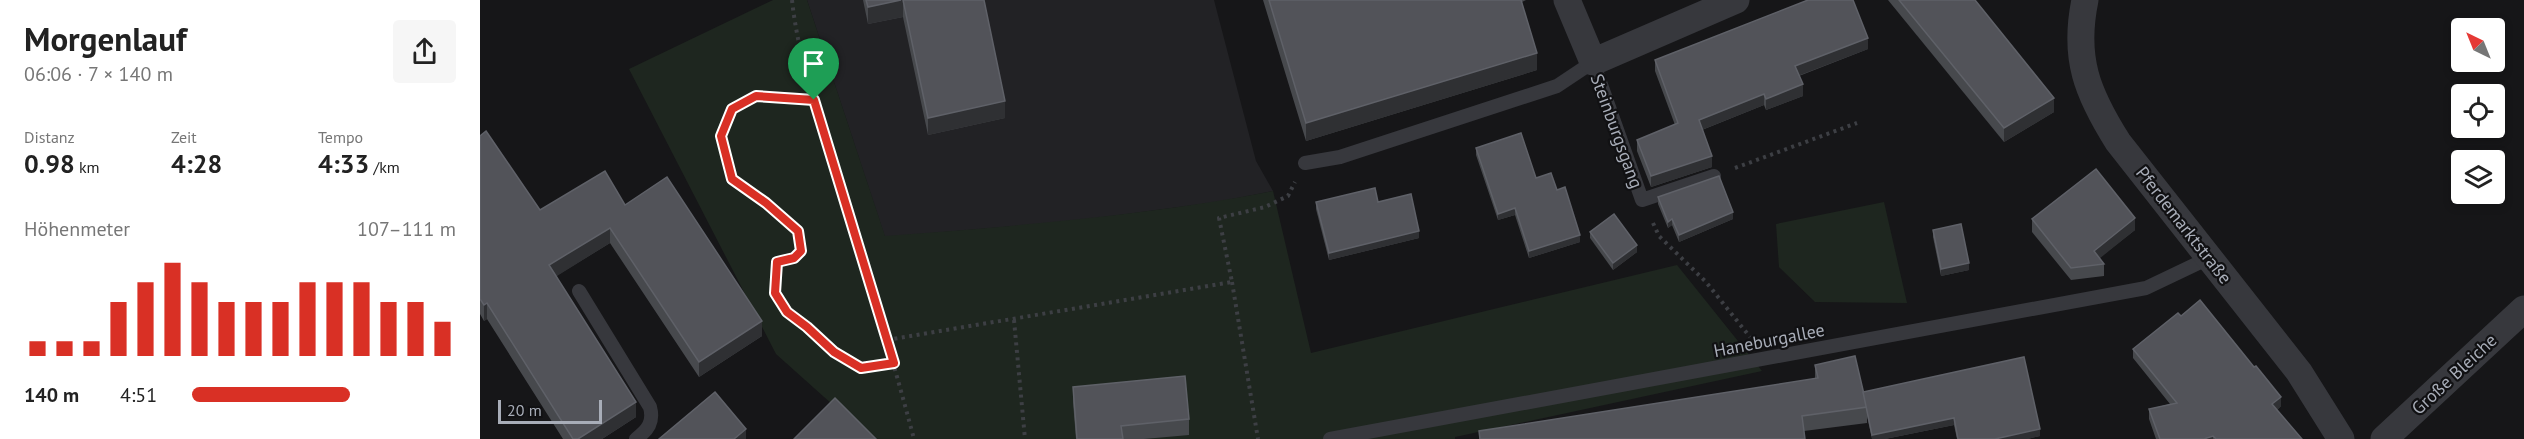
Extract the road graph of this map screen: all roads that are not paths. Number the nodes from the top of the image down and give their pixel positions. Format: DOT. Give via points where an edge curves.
graph roads {
  1 [pos="1567,0"];
  2 [pos="1736,0"];
  3 [pos="2081,1"];
  4 [pos="1593,62"];
  5 [pos="1305,163"];
  6 [pos="1714,176"];
  7 [pos="2209,258"];
  8 [pos="579,291"];
  9 [pos="2524,309"];
  10 [pos="636,439"];
  11 [pos="1330,439"];
  12 [pos="2341,439"];
  13 [pos="2384,439"];
  1 -- 4 [label="street, Steinburgsgang"];
  2 -- 4 [label="street, Steinburgsgang"];
  3 -- 7 [label="street, Pferdemarktstraße" via="2079,40 2084,73 2096,108"];
  4 -- 5 [label="lane" via="1557,86 1340,157"];
  4 -- 6 [label="lane, Steinburgsgang" via="1642,200"];
  7 -- 11 [label="lane, Haneburgallee" via="2146,288"];
  7 -- 12 [label="street, Pferdemarktstraße" via="2299,372"];
  8 -- 10 [label="lane" via="650,407 652,415 647,430"];
  9 -- 13 [label="street, Große Bleiche"];
}
